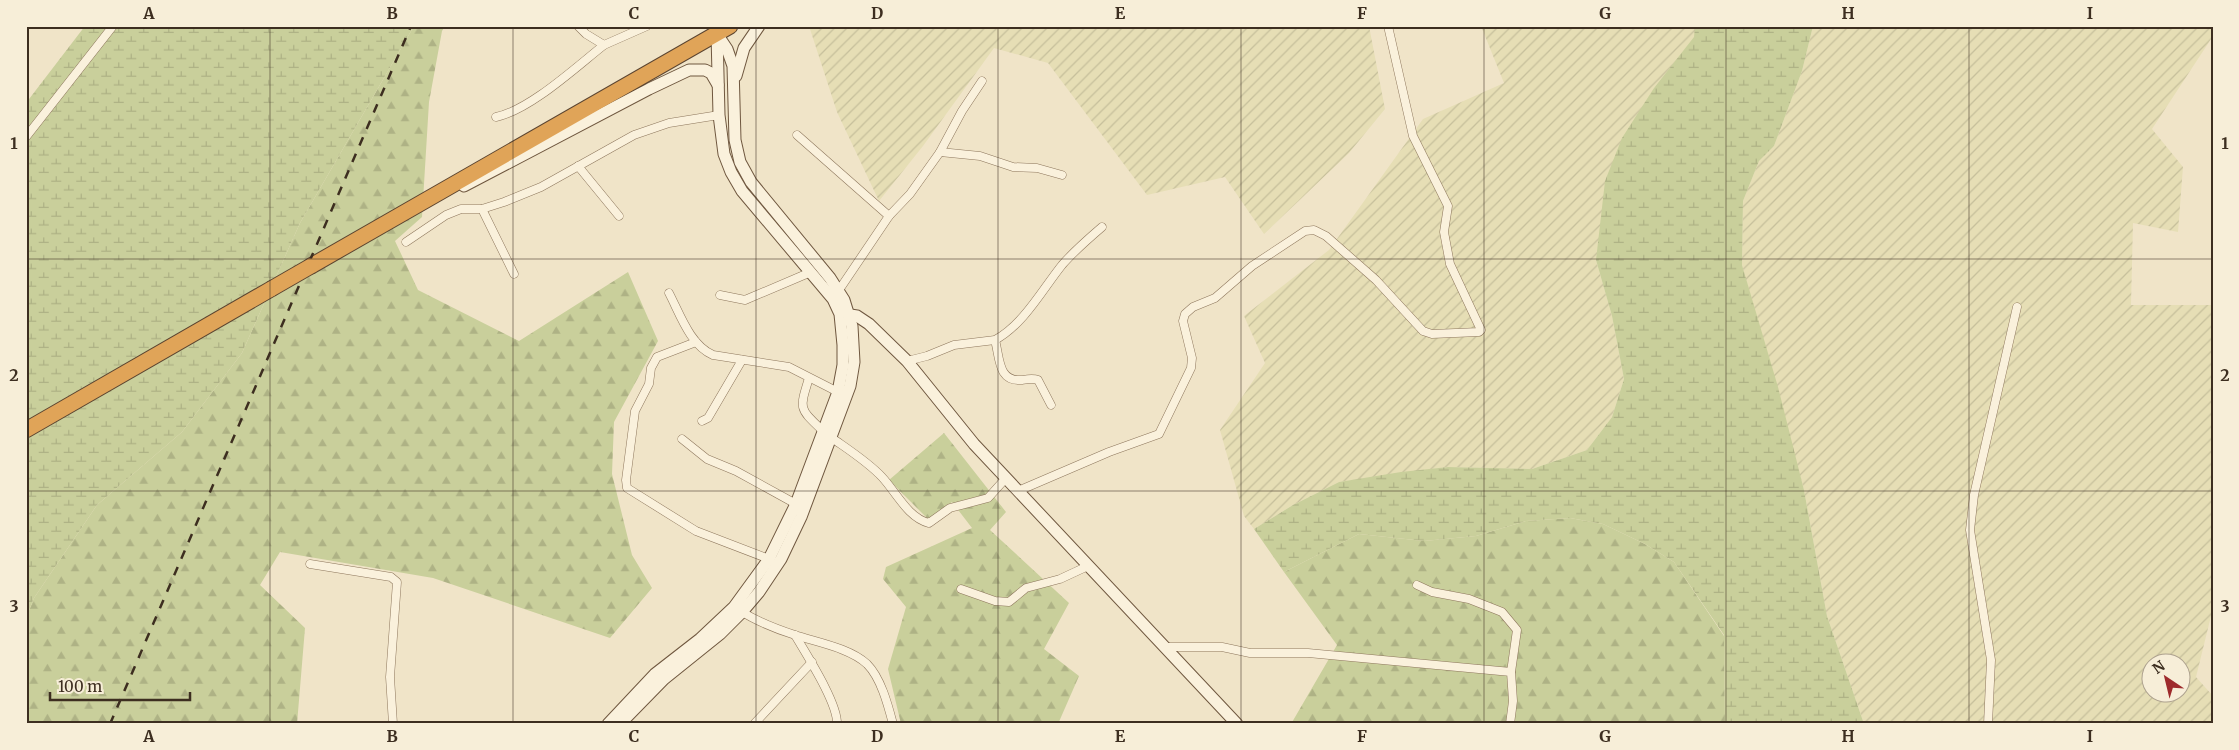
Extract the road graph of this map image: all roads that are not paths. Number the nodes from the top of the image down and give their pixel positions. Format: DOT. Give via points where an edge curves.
graph roads {
  1 [pos="112,26"];
  2 [pos="578,26"];
  3 [pos="647,26"];
  4 [pos="759,26"];
  5 [pos="1388,26"];
  6 [pos="723,30"];
  7 [pos="604,45"];
  8 [pos="982,81"];
  9 [pos="718,85"];
  10 [pos="734,85"];
  11 [pos="718,115"];
  12 [pos="496,117"];
  13 [pos="796,135"];
  14 [pos="26,137"];
  15 [pos="940,152"];
  16 [pos="578,166"];
  17 [pos="1062,175"];
  18 [pos="482,209"];
  19 [pos="399,216"];
  20 [pos="619,216"];
  21 [pos="890,216"];
  22 [pos="1102,226"];
  23 [pos="406,242"];
  24 [pos="811,272"];
  25 [pos="514,274"];
  26 [pos="669,293"];
  27 [pos="720,295"];
  28 [pos="836,295"];
  29 [pos="2017,307"];
  30 [pos="844,314"];
  31 [pos="995,340"];
  32 [pos="696,342"];
  33 [pos="742,360"];
  34 [pos="907,361"];
  35 [pos="810,378"];
  36 [pos="838,392"];
  37 [pos="1050,404"];
  38 [pos="702,422"];
  39 [pos="26,430"];
  40 [pos="828,435"];
  41 [pos="682,439"];
  42 [pos="1006,478"];
  43 [pos="1018,491"];
  44 [pos="796,504"];
  45 [pos="769,559"];
  46 [pos="310,564"];
  47 [pos="1088,566"];
  48 [pos="1417,585"];
  49 [pos="961,589"];
  50 [pos="738,610"];
  51 [pos="795,635"];
  52 [pos="1167,647"];
  53 [pos="812,662"];
  54 [pos="1510,672"];
  55 [pos="1230,721"];
  56 [pos="393,724"];
  57 [pos="608,724"];
  58 [pos="620,724"];
  59 [pos="754,724"];
  60 [pos="836,724"];
  61 [pos="893,724"];
  62 [pos="1510,724"];
  63 [pos="1988,724"];
  1 -- 14 [label="street"];
  2 -- 7 [label="street"];
  3 -- 7 [label="street"];
  4 -- 10 [label="street" via="744,48"];
  5 -- 43 [label="street" via="1413,136 1448,206 1444,232 1450,264 1481,330 1432,334 1423,331 1376,280 1326,236 1314,230 1304,231 1252,266 1214,298 1185,314 1183,321 1192,358 1191,368 1159,434"];
  6 -- 9 [label="street" via="715,49"];
  6 -- 10 [label="street"];
  6 -- 19 [label="highway"];
  7 -- 12 [label="street" via="551,86 508,114"];
  8 -- 15 [label="street"];
  9 -- 11 [label="street"];
  9 -- 19 [label="street" via="705,70 689,70 676,75 437,201"];
  10 -- 28 [label="street" via="734,126 740,162 756,189"];
  11 -- 16 [label="street" via="669,123 634,135"];
  11 -- 24 [label="street" via="724,154 742,191"];
  13 -- 21 [label="street"];
  15 -- 17 [label="street" via="980,156 1013,167 1037,168"];
  15 -- 21 [label="street"];
  16 -- 18 [label="street" via="541,187"];
  16 -- 20 [label="street"];
  18 -- 23 [label="street" via="446,215"];
  18 -- 25 [label="street"];
  19 -- 39 [label="highway, bridge"];
  21 -- 28 [label="street"];
  22 -- 31 [label="street" via="1063,264 1022,317"];
  24 -- 27 [label="street" via="745,300"];
  24 -- 28 [label="street"];
  26 -- 32 [label="street"];
  28 -- 30 [label="street"];
  29 -- 63 [label="street" via="1974,495 1970,530 1991,660"];
  30 -- 34 [label="street" via="869,324"];
  30 -- 36 [label="street" via="843,365"];
  30 -- 40 [label="street" via="852,326 854,362 850,386"];
  31 -- 34 [label="street" via="954,345"];
  31 -- 37 [label="street" via="1008,379 1035,378"];
  32 -- 33 [label="street" via="713,355"];
  32 -- 45 [label="street" via="657,357 651,368 648,384 635,411 627,488 696,531"];
  33 -- 35 [label="street" via="789,366"];
  33 -- 38 [label="street" via="708,418"];
  34 -- 42 [label="street"];
  35 -- 36 [label="street"];
  35 -- 40 [label="street" via="802,402 804,412"];
  36 -- 40 [label="street"];
  40 -- 42 [label="street" via="881,476 922,522 929,523 950,508 988,498"];
  40 -- 44 [label="street"];
  40 -- 50 [label="street" via="801,517 781,559 759,592"];
  41 -- 44 [label="street" via="706,459 736,471"];
  42 -- 43 [label="street"];
  43 -- 47 [label="street"];
  44 -- 45 [label="street"];
  45 -- 50 [label="street"];
  46 -- 56 [label="street" via="391,576 397,582 390,677"];
  47 -- 49 [label="street" via="1060,579 1026,588 1009,602 995,601"];
  47 -- 52 [label="street"];
  48 -- 54 [label="street" via="1502,612 1517,630"];
  50 -- 51 [label="street"];
  50 -- 57 [label="street" via="655,674"];
  50 -- 58 [label="street"];
  51 -- 53 [label="street"];
  51 -- 61 [label="street" via="823,643 868,665"];
  52 -- 54 [label="street" via="1308,653"];
  52 -- 55 [label="street"];
  53 -- 59 [label="street"];
  53 -- 60 [label="street" via="833,707"];
  54 -- 62 [label="street" via="1513,701"];
}
